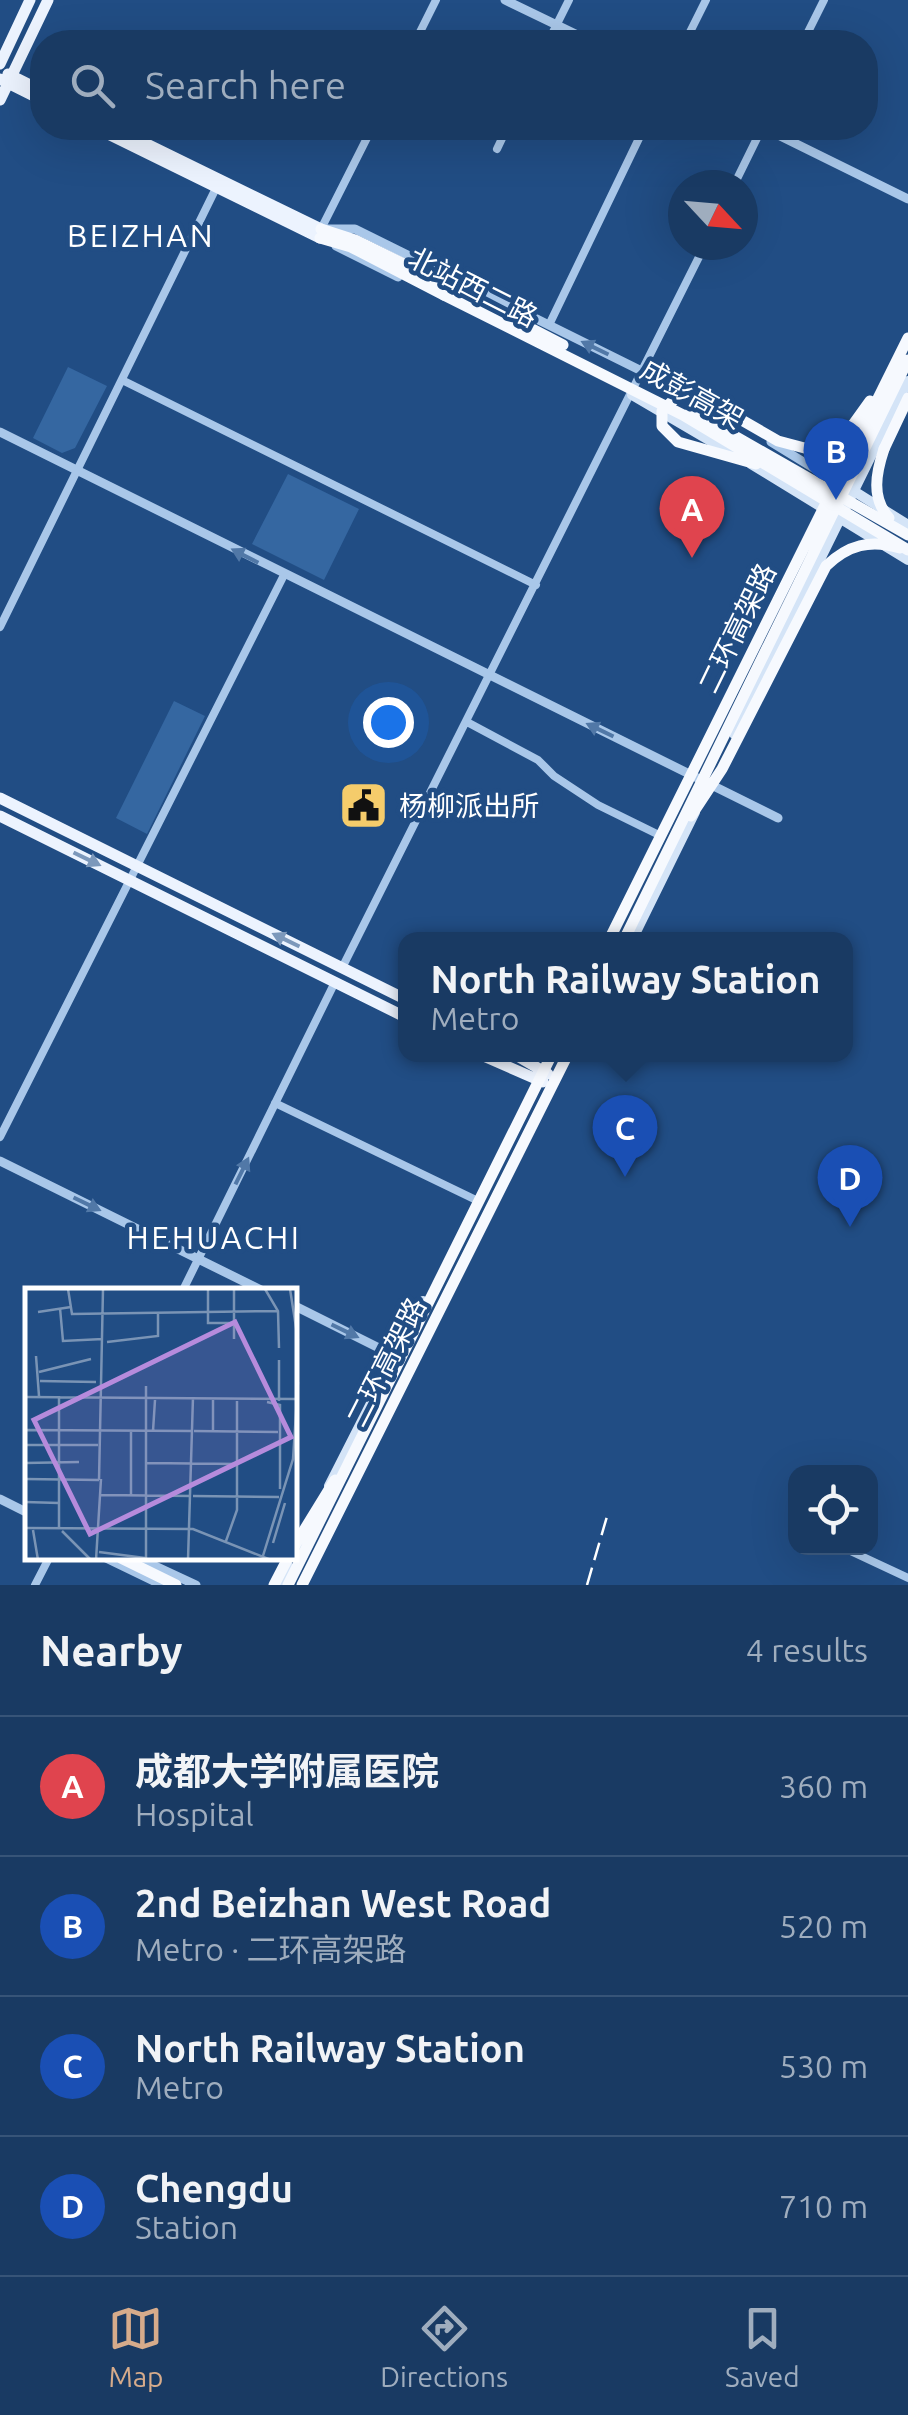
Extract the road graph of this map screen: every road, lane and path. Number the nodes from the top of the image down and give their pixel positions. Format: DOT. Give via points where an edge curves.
graph roads {
  1 [pos="30,0"];
  2 [pos="48,0"];
  3 [pos="436,0"];
  4 [pos="505,0"];
  5 [pos="569,0"];
  6 [pos="706,0"];
  7 [pos="824,0"];
  8 [pos="557,25"];
  9 [pos="30,30"];
  10 [pos="30,30"];
  11 [pos="421,30"];
  12 [pos="554,30"];
  13 [pos="567,30"];
  14 [pos="692,30"];
  15 [pos="810,30"];
  16 [pos="4,74"];
  17 [pos="30,86"];
  18 [pos="30,92"];
  19 [pos="0,100"];
  20 [pos="122,140"];
  21 [pos="136,140"];
  22 [pos="366,140"];
  23 [pos="501,140"];
  24 [pos="638,140"];
  25 [pos="757,140"];
  26 [pos="788,140"];
  27 [pos="497,149"];
  28 [pos="742,170"];
  29 [pos="218,184"];
  30 [pos="908,198"];
  31 [pos="320,234"];
  32 [pos="698,260"];
  33 [pos="446,290"];
  34 [pos="548,325"];
  35 [pos="905,344"];
  36 [pos="644,371"];
  37 [pos="122,380"];
  38 [pos="908,381"];
  39 [pos="632,395"];
  40 [pos="908,398"];
  41 [pos="0,432"];
  42 [pos="78,470"];
  43 [pos="780,472"];
  44 [pos="833,480"];
  45 [pos="853,490"];
  46 [pos="821,504"];
  47 [pos="840,516"];
  48 [pos="908,524"];
  49 [pos="908,535"];
  50 [pos="908,550"];
  51 [pos="908,560"];
  52 [pos="284,576"];
  53 [pos="536,584"];
  54 [pos="0,627"];
  55 [pos="490,675"];
  56 [pos="466,722"];
  57 [pos="687,773"];
  58 [pos="710,784"];
  59 [pos="0,798"];
  60 [pos="0,816"];
  61 [pos="778,818"];
  62 [pos="657,834"];
  63 [pos="664,857"];
  64 [pos="137,866"];
  65 [pos="130,880"];
  66 [pos="611,932"];
  67 [pos="611,932"];
  68 [pos="631,932"];
  69 [pos="632,932"];
  70 [pos="342,968"];
  71 [pos="335,982"];
  72 [pos="398,996"];
  73 [pos="398,1014"];
  74 [pos="495,1062"];
  75 [pos="529,1062"];
  76 [pos="544,1062"];
  77 [pos="545,1062"];
  78 [pos="567,1062"];
  79 [pos="568,1062"];
  80 [pos="540,1068"];
  81 [pos="534,1082"];
  82 [pos="559,1084"];
  83 [pos="276,1102"];
  84 [pos="0,1137"];
  85 [pos="0,1161"];
  86 [pos="474,1199"];
  87 [pos="198,1259"];
  88 [pos="184,1288"];
  89 [pos="258,1288"];
  90 [pos="298,1307"];
  91 [pos="396,1356"];
  92 [pos="345,1470"];
  93 [pos="0,1500"];
  94 [pos="25,1512"];
  95 [pos="298,1540"];
  96 [pos="298,1545"];
  97 [pos="298,1554"];
  98 [pos="860,1555"];
  99 [pos="47,1560"];
  100 [pos="110,1560"];
  101 [pos="125,1560"];
  102 [pos="142,1560"];
  103 [pos="291,1560"];
  104 [pos="295,1560"];
  105 [pos="907,1575"];
  106 [pos="35,1585"];
  107 [pos="162,1585"];
  108 [pos="176,1585"];
  109 [pos="196,1585"];
  110 [pos="281,1585"];
  111 [pos="305,1585"];
  1 -- 16 [label="main road"];
  2 -- 10 [label="main road"];
  3 -- 11 [label="street"];
  4 -- 8 [label="street"];
  5 -- 8 [label="street"];
  6 -- 14 [label="street"];
  7 -- 15 [label="street"];
  8 -- 12 [label="street"];
  8 -- 13 [label="street"];
  9 -- 16 [label="main road"];
  16 -- 17 [label="main road"];
  16 -- 18 [label="main road"];
  16 -- 19 [label="main road"];
  20 -- 29 [label="main road, 北站西二路"];
  21 -- 29 [label="main road, 北站西二路"];
  22 -- 31 [label="street"];
  23 -- 27 [label="street"];
  24 -- 34 [label="street"];
  25 -- 28 [label="street"];
  26 -- 30 [label="street"];
  29 -- 31 [label="main road, 北站西二路"];
  29 -- 37 [label="street"];
  31 -- 33 [label="highway"];
  31 -- 34 [label="street, 北站西二路" via="356,229"];
  31 -- 39 [label="street, 北站西二路"];
  32 -- 36 [label="street"];
  33 -- 43 [label="highway, 成彭高架, bridge"];
  33 -- 49 [label="highway, 成彭高架, bridge" via="688,409"];
  36 -- 34 [label="street, 北站西二路, one-way"];
  35 -- 43 [label="highway, bridge" via="847,433 812,450 778,441 692,392 670,399 662,411 662,426 678,442"];
  35 -- 44 [label="main road"];
  35 -- 63 [label="highway, 二环高架路, bridge"];
  35 -- 66 [label="highway, 二环高架路, bridge"];
  36 -- 39 [label="street"];
  36 -- 44 [label="street, 北站西二路"];
  37 -- 42 [label="street"];
  37 -- 53 [label="street"];
  38 -- 45 [label="main road"];
  39 -- 46 [label="main road, 北站西二路"];
  39 -- 53 [label="street"];
  40 -- 49 [label="highway, bridge" via="880,460 876,491 880,508"];
  41 -- 42 [label="street"];
  52 -- 42 [label="street, one-way"];
  42 -- 54 [label="street"];
  43 -- 50 [label="highway, 成彭高架, bridge"];
  44 -- 45 [label="main road"];
  44 -- 46 [label="main road"];
  45 -- 47 [label="main road"];
  45 -- 48 [label="main road"];
  46 -- 47 [label="main road, 北站西二路"];
  46 -- 57 [label="main road"];
  47 -- 51 [label="main road, 北站西二路"];
  47 -- 58 [label="main road"];
  50 -- 63 [label="highway, bridge" via="857,545 826,566 722,769"];
  52 -- 55 [label="street"];
  52 -- 64 [label="street"];
  53 -- 55 [label="street"];
  55 -- 56 [label="street"];
  57 -- 55 [label="street, one-way"];
  56 -- 62 [label="street"];
  56 -- 70 [label="street"];
  57 -- 58 [label="street"];
  57 -- 62 [label="main road"];
  58 -- 61 [label="street"];
  58 -- 69 [label="main road"];
  59 -- 64 [label="main road"];
  60 -- 65 [label="main road, one-way"];
  62 -- 67 [label="main road"];
  63 -- 68 [label="highway, 二环高架路, bridge"];
  64 -- 65 [label="street"];
  70 -- 64 [label="main road, one-way"];
  65 -- 71 [label="main road"];
  65 -- 84 [label="street"];
  70 -- 72 [label="main road"];
  71 -- 73 [label="main road"];
  71 -- 83 [label="street"];
  74 -- 81 [label="main road"];
  75 -- 80 [label="main road"];
  76 -- 80 [label="main road"];
  77 -- 92 [label="highway, 二环高架路, bridge"];
  78 -- 111 [label="highway, 二环高架路, bridge"];
  79 -- 82 [label="main road"];
  80 -- 81 [label="main road"];
  80 -- 82 [label="main road"];
  81 -- 82 [label="main road"];
  81 -- 86 [label="main road"];
  82 -- 111 [label="main road"];
  83 -- 86 [label="street"];
  87 -- 83 [label="street, one-way"];
  85 -- 87 [label="street, one-way"];
  86 -- 91 [label="main road"];
  87 -- 88 [label="street"];
  87 -- 89 [label="street"];
  90 -- 91 [label="street, one-way"];
  91 -- 96 [label="main road"];
  92 -- 95 [label="highway, bridge" via="326,1489"];
  92 -- 97 [label="highway, 二环高架路, bridge"];
  93 -- 94 [label="street"];
  98 -- 105 [label="street"];
  99 -- 106 [label="street"];
  100 -- 107 [label="street"];
  101 -- 108 [label="highway"];
  102 -- 109 [label="street"];
  103 -- 110 [label="highway"];
  104 -- 110 [label="highway, 二环高架路, bridge"];
}
